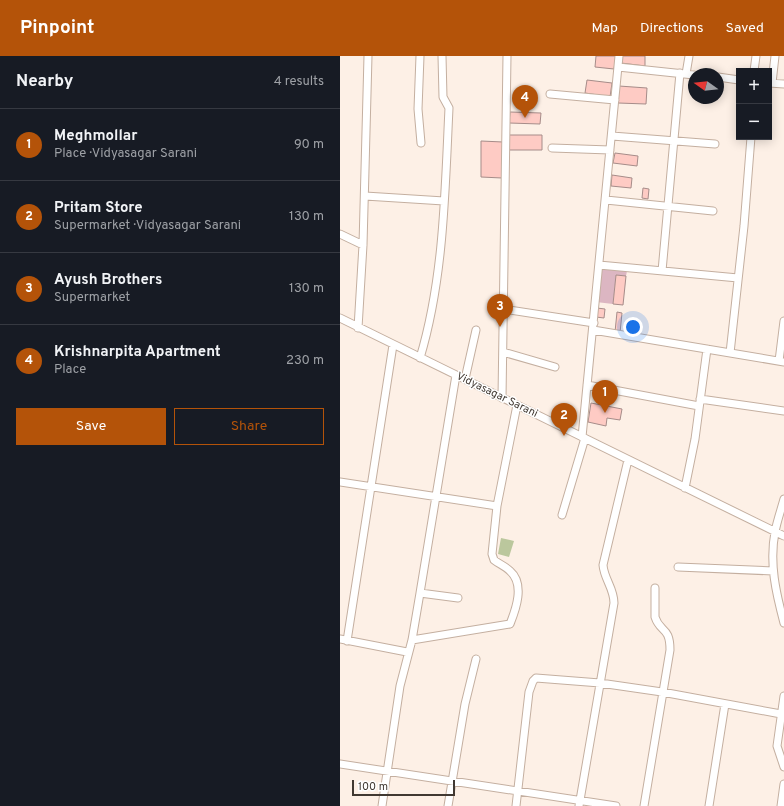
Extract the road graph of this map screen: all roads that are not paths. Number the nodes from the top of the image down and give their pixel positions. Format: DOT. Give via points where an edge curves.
graph roads {
  1 [pos="368,56"];
  2 [pos="420,56"];
  3 [pos="442,56"];
  4 [pos="507,56"];
  5 [pos="619,56"];
  6 [pos="689,56"];
  7 [pos="756,56"];
  8 [pos="775,56"];
  9 [pos="618,67"];
  10 [pos="754,68"];
  11 [pos="772,72"];
  12 [pos="683,73"];
  13 [pos="688,74"];
  14 [pos="724,78"];
  15 [pos="736,80"];
  16 [pos="772,83"];
  17 [pos="784,84"];
  18 [pos="550,94"];
  19 [pos="615,100"];
  20 [pos="612,136"];
  21 [pos="751,140"];
  22 [pos="674,141"];
  23 [pos="421,143"];
  24 [pos="715,144"];
  25 [pos="552,148"];
  26 [pos="610,150"];
  27 [pos="365,196"];
  28 [pos="606,200"];
  29 [pos="444,201"];
  30 [pos="668,206"];
  31 [pos="713,211"];
  32 [pos="340,234"];
  33 [pos="363,245"];
  34 [pos="599,265"];
  35 [pos="662,271"];
  36 [pos="738,278"];
  37 [pos="504,309"];
  38 [pos="340,318"];
  39 [pos="784,321"];
  40 [pos="593,326"];
  41 [pos="358,328"];
  42 [pos="476,330"];
  43 [pos="394,345"];
  44 [pos="708,349"];
  45 [pos="503,352"];
  46 [pos="730,353"];
  47 [pos="420,358"];
  48 [pos="781,361"];
  49 [pos="555,367"];
  50 [pos="456,375"];
  51 [pos="465,379"];
  52 [pos="587,385"];
  53 [pos="502,398"];
  54 [pos="700,402"];
  55 [pos="517,405"];
  56 [pos="784,411"];
  57 [pos="583,438"];
  58 [pos="628,460"];
  59 [pos="340,482"];
  60 [pos="371,487"];
  61 [pos="685,488"];
  62 [pos="437,497"];
  63 [pos="784,499"];
  64 [pos="497,506"];
  65 [pos="562,515"];
  66 [pos="775,532"];
  67 [pos="784,536"];
  68 [pos="678,567"];
  69 [pos="773,572"];
  70 [pos="655,588"];
  71 [pos="420,593"];
  72 [pos="458,598"];
  73 [pos="784,623"];
  74 [pos="412,640"];
  75 [pos="342,641"];
  76 [pos="407,652"];
  77 [pos="476,659"];
  78 [pos="600,683"];
  79 [pos="662,692"];
  80 [pos="784,696"];
  81 [pos="726,704"];
  82 [pos="783,705"];
  83 [pos="781,714"];
  84 [pos="340,764"];
  85 [pos="784,767"];
  86 [pos="387,771"];
  87 [pos="452,781"];
  88 [pos="784,784"];
  89 [pos="518,791"];
  90 [pos="580,803"];
  91 [pos="382,806"];
  92 [pos="448,806"];
  93 [pos="516,806"];
  94 [pos="616,806"];
  95 [pos="644,806"];
  96 [pos="709,806"];
  97 [pos="781,806"];
  1 -- 27 [label="street"];
  2 -- 23 [label="street" via="418,109"];
  3 -- 29 [label="street" via="443,97 449,108"];
  4 -- 37 [label="street"];
  5 -- 9 [label="street"];
  6 -- 12 [label="street"];
  7 -- 10 [label="street"];
  8 -- 11 [label="street"];
  9 -- 12 [label="street"];
  9 -- 19 [label="street"];
  12 -- 13 [label="street"];
  12 -- 22 [label="street"];
  14 -- 15 [label="street"];
  16 -- 17 [label="street"];
  18 -- 19 [label="street"];
  19 -- 20 [label="street"];
  20 -- 22 [label="street"];
  20 -- 26 [label="street"];
  21 -- 36 [label="street"];
  22 -- 24 [label="street"];
  22 -- 30 [label="street"];
  25 -- 26 [label="street"];
  26 -- 28 [label="street"];
  27 -- 29 [label="street"];
  27 -- 33 [label="street"];
  28 -- 30 [label="street"];
  28 -- 34 [label="street"];
  29 -- 47 [label="street" via="436,285"];
  30 -- 31 [label="street"];
  30 -- 35 [label="street"];
  32 -- 33 [label="street"];
  33 -- 41 [label="street"];
  34 -- 35 [label="street"];
  34 -- 40 [label="street"];
  35 -- 36 [label="street"];
  36 -- 46 [label="street"];
  37 -- 40 [label="street"];
  37 -- 45 [label="street"];
  38 -- 41 [label="street, Vidyasagar Sarani"];
  39 -- 48 [label="street"];
  40 -- 44 [label="street"];
  40 -- 52 [label="street"];
  41 -- 43 [label="street, Vidyasagar Sarani"];
  42 -- 51 [label="street"];
  43 -- 47 [label="street, Vidyasagar Sarani"];
  43 -- 60 [label="street"];
  44 -- 46 [label="street"];
  44 -- 54 [label="street"];
  45 -- 49 [label="street"];
  45 -- 53 [label="street"];
  46 -- 48 [label="street"];
  47 -- 50 [label="street, Vidyasagar Sarani"];
  50 -- 51 [label="street, Vidyasagar Sarani"];
  50 -- 62 [label="street"];
  51 -- 53 [label="street, Vidyasagar Sarani"];
  52 -- 54 [label="street"];
  52 -- 57 [label="street"];
  53 -- 55 [label="street, Vidyasagar Sarani"];
  54 -- 56 [label="street"];
  54 -- 61 [label="street"];
  55 -- 57 [label="street, Vidyasagar Sarani"];
  55 -- 64 [label="street"];
  57 -- 58 [label="street, Vidyasagar Sarani"];
  57 -- 65 [label="street"];
  58 -- 61 [label="street, Vidyasagar Sarani"];
  58 -- 78 [label="street" via="603,565 614,596"];
  59 -- 60 [label="street"];
  60 -- 62 [label="street"];
  60 -- 75 [label="street"];
  61 -- 66 [label="street, Vidyasagar Sarani"];
  62 -- 64 [label="street"];
  62 -- 71 [label="street"];
  63 -- 66 [label="street"];
  64 -- 74 [label="street" via="493,558 510,571 518,584 510,624"];
  66 -- 67 [label="street, Vidyasagar Sarani"];
  66 -- 69 [label="street"];
  68 -- 69 [label="street"];
  69 -- 73 [label="street"];
  70 -- 79 [label="street" via="655,617 670,641"];
  71 -- 72 [label="street"];
  71 -- 74 [label="street"];
  74 -- 76 [label="street"];
  75 -- 76 [label="street"];
  76 -- 86 [label="street"];
  77 -- 87 [label="street"];
  78 -- 79 [label="street"];
  78 -- 89 [label="street" via="541,677 532,681"];
  78 -- 90 [label="street"];
  79 -- 81 [label="street"];
  79 -- 95 [label="street"];
  80 -- 82 [label="street"];
  81 -- 83 [label="street"];
  81 -- 96 [label="street"];
  82 -- 83 [label="street"];
  83 -- 85 [label="street" via="777,746"];
  84 -- 86 [label="street"];
  86 -- 87 [label="street"];
  86 -- 91 [label="street"];
  87 -- 89 [label="street"];
  87 -- 92 [label="street"];
  88 -- 97 [label="street"];
  89 -- 90 [label="street"];
  89 -- 93 [label="street"];
  90 -- 94 [label="street"];
}
